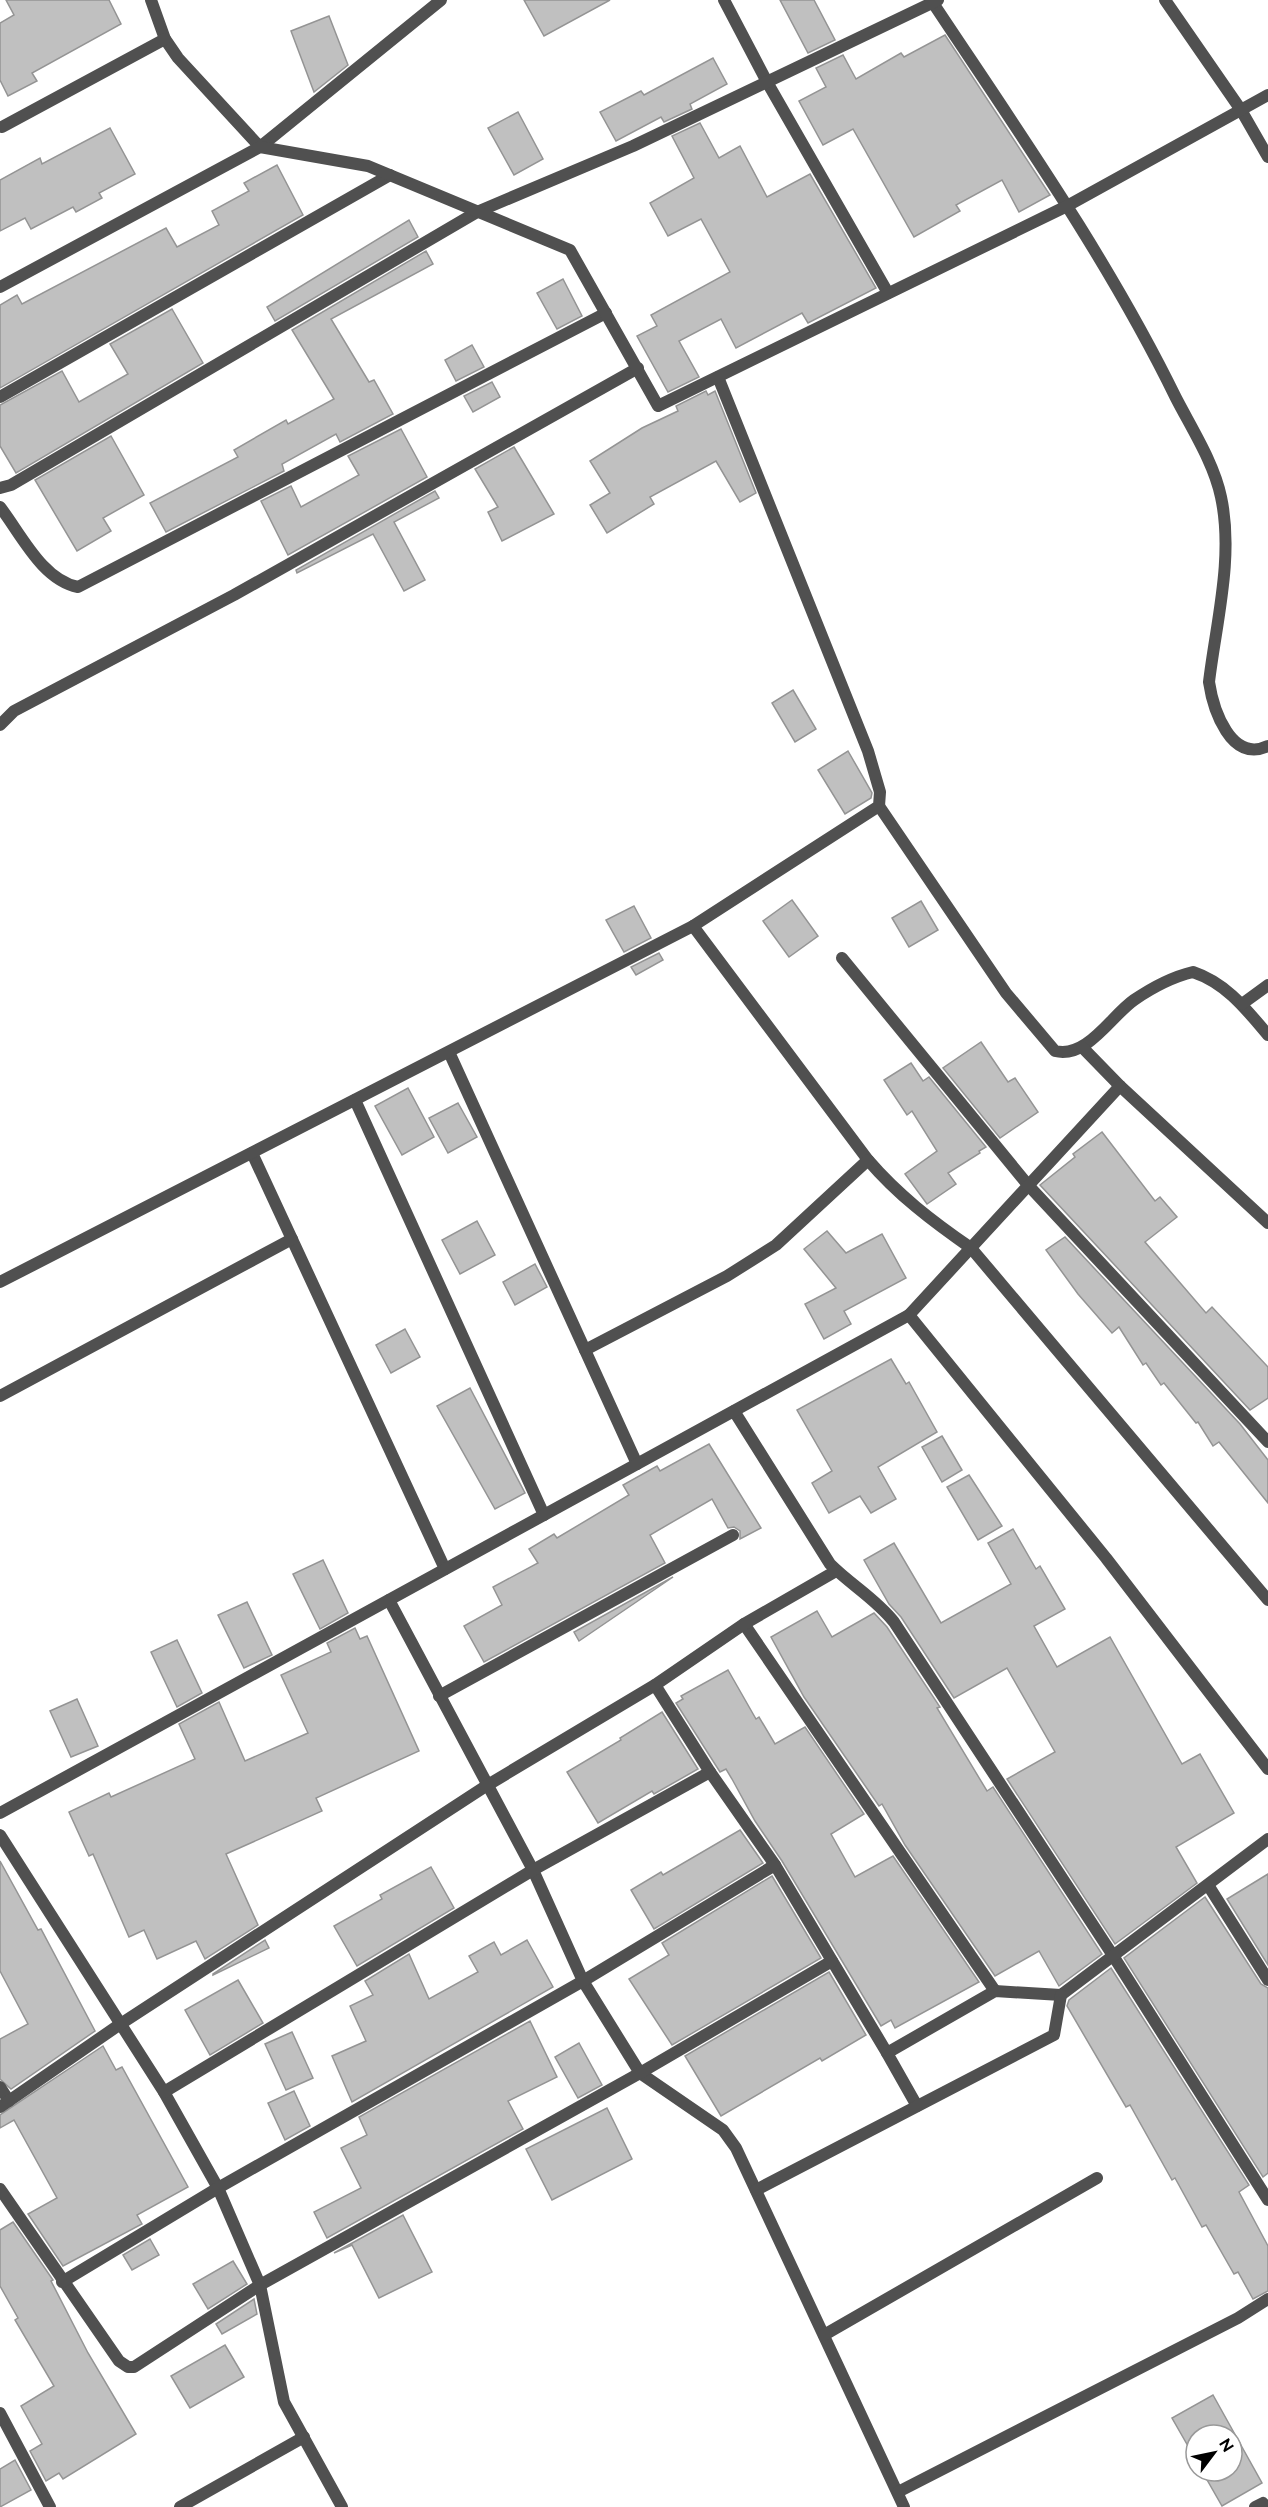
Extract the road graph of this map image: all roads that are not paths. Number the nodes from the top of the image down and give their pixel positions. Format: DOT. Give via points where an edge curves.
graph roads {
  1 [pos="151,0"];
  2 [pos="441,0"];
  3 [pos="724,0"];
  4 [pos="1165,0"];
  5 [pos="936,1"];
  6 [pos="165,39"];
  7 [pos="767,82"];
  8 [pos="1268,95"];
  9 [pos="1240,110"];
  10 [pos="2,127"];
  11 [pos="260,147"];
  12 [pos="1268,157"];
  13 [pos="390,175"];
  14 [pos="1067,206"];
  15 [pos="477,212"];
  16 [pos="0,287"];
  17 [pos="888,293"];
  18 [pos="606,314"];
  19 [pos="638,368"];
  20 [pos="718,377"];
  21 [pos="0,397"];
  22 [pos="0,488"];
  23 [pos="0,507"];
  24 [pos="0,725"];
  25 [pos="1268,746"];
  26 [pos="879,807"];
  27 [pos="693,926"];
  28 [pos="842,958"];
  29 [pos="1268,985"];
  30 [pos="1242,1004"];
  31 [pos="1268,1035"];
  32 [pos="1082,1047"];
  33 [pos="449,1052"];
  34 [pos="1120,1086"];
  35 [pos="355,1100"];
  36 [pos="252,1153"];
  37 [pos="868,1160"];
  38 [pos="1028,1185"];
  39 [pos="1268,1223"];
  40 [pos="292,1239"];
  41 [pos="971,1248"];
  42 [pos="0,1282"];
  43 [pos="909,1315"];
  44 [pos="585,1350"];
  45 [pos="0,1396"];
  46 [pos="734,1411"];
  47 [pos="1268,1442"];
  48 [pos="637,1464"];
  49 [pos="544,1515"];
  50 [pos="733,1535"];
  51 [pos="446,1569"];
  52 [pos="836,1571"];
  53 [pos="389,1600"];
  54 [pos="1268,1600"];
  55 [pos="744,1624"];
  56 [pos="655,1685"];
  57 [pos="439,1696"];
  58 [pos="1268,1769"];
  59 [pos="710,1772"];
  60 [pos="486,1785"];
  61 [pos="0,1813"];
  62 [pos="0,1835"];
  63 [pos="1268,1839"];
  64 [pos="775,1865"];
  65 [pos="533,1870"];
  66 [pos="1208,1886"];
  67 [pos="1112,1954"];
  68 [pos="832,1961"];
  69 [pos="1268,1980"];
  70 [pos="583,1981"];
  71 [pos="995,1991"];
  72 [pos="1061,1995"];
  73 [pos="119,2025"];
  74 [pos="887,2053"];
  75 [pos="640,2073"];
  76 [pos="0,2088"];
  77 [pos="164,2092"];
  78 [pos="4,2104"];
  79 [pos="917,2106"];
  80 [pos="1097,2178"];
  81 [pos="218,2188"];
  82 [pos="0,2189"];
  83 [pos="756,2190"];
  84 [pos="1268,2200"];
  85 [pos="62,2282"];
  86 [pos="260,2285"];
  87 [pos="1268,2299"];
  88 [pos="824,2335"];
  89 [pos="0,2413"];
  90 [pos="304,2437"];
  91 [pos="898,2492"];
  92 [pos="50,2507"];
  93 [pos="180,2507"];
  94 [pos="342,2507"];
  95 [pos="904,2507"];
  1 -- 6 [label="street"];
  2 -- 11 [label="street"];
  3 -- 7 [label="street"];
  4 -- 9 [label="street"];
  5 -- 7 [label="street"];
  5 -- 14 [label="street"];
  6 -- 10 [label="street"];
  6 -- 11 [label="street"];
  7 -- 15 [label="street" via="633,146"];
  7 -- 17 [label="street"];
  8 -- 9 [label="street"];
  9 -- 12 [label="street"];
  9 -- 14 [label="street"];
  11 -- 13 [label="street" via="368,166"];
  11 -- 16 [label="street"];
  13 -- 15 [label="street"];
  13 -- 21 [label="street"];
  14 -- 17 [label="street"];
  14 -- 25 [label="street" via="1160,365 1214,474 1226,530 1209,682 1212,702 1220,723 1233,740 1248,749"];
  15 -- 18 [label="street" via="570,250"];
  15 -- 22 [label="street"];
  17 -- 20 [label="street"];
  18 -- 19 [label="street"];
  18 -- 23 [label="street" via="78,587 64,584 49,573"];
  19 -- 20 [label="street" via="658,406"];
  19 -- 24 [label="street" via="234,595 14,711"];
  20 -- 26 [label="street" via="868,751 880,792"];
  26 -- 27 [label="street"];
  26 -- 32 [label="street" via="1006,993 1055,1051 1065,1053"];
  27 -- 33 [label="street"];
  27 -- 37 [label="street"];
  28 -- 38 [label="street"];
  29 -- 30 [label="street"];
  30 -- 31 [label="street"];
  30 -- 32 [label="street" via="1205,976 1193,972 1178,976 1133,1001"];
  32 -- 34 [label="street"];
  33 -- 35 [label="street"];
  33 -- 44 [label="street"];
  34 -- 38 [label="street"];
  34 -- 39 [label="street"];
  35 -- 36 [label="street"];
  35 -- 49 [label="street"];
  36 -- 40 [label="street"];
  36 -- 42 [label="street"];
  37 -- 41 [label="street" via="922,1214"];
  37 -- 44 [label="street" via="776,1245 727,1276"];
  38 -- 41 [label="street"];
  38 -- 47 [label="street"];
  40 -- 45 [label="street"];
  40 -- 51 [label="street"];
  41 -- 43 [label="street"];
  41 -- 54 [label="street"];
  43 -- 46 [label="street"];
  43 -- 58 [label="street" via="1106,1558"];
  44 -- 48 [label="street"];
  46 -- 48 [label="street"];
  46 -- 52 [label="street"];
  48 -- 49 [label="street"];
  49 -- 51 [label="street"];
  50 -- 57 [label="street"];
  51 -- 53 [label="street"];
  52 -- 55 [label="street"];
  52 -- 67 [label="street" via="880,1605 894,1622"];
  53 -- 57 [label="street"];
  53 -- 61 [label="street"];
  55 -- 56 [label="street"];
  55 -- 71 [label="street"];
  56 -- 59 [label="street"];
  56 -- 60 [label="street"];
  57 -- 60 [label="street"];
  59 -- 64 [label="street"];
  59 -- 65 [label="street"];
  60 -- 65 [label="street"];
  60 -- 73 [label="street"];
  62 -- 73 [label="street"];
  63 -- 66 [label="street"];
  64 -- 68 [label="street"];
  64 -- 70 [label="street"];
  65 -- 70 [label="street"];
  65 -- 77 [label="street"];
  66 -- 67 [label="street"];
  66 -- 69 [label="street"];
  67 -- 72 [label="street"];
  67 -- 84 [label="street"];
  68 -- 74 [label="street"];
  68 -- 75 [label="street"];
  70 -- 75 [label="street"];
  70 -- 81 [label="street"];
  71 -- 72 [label="street"];
  71 -- 74 [label="street"];
  72 -- 79 [label="street" via="1054,2035"];
  73 -- 77 [label="street"];
  73 -- 78 [label="street"];
  74 -- 79 [label="street"];
  75 -- 83 [label="street" via="728,2135"];
  75 -- 86 [label="street"];
  76 -- 78 [label="street"];
  77 -- 81 [label="street"];
  79 -- 83 [label="street"];
  80 -- 88 [label="street"];
  81 -- 85 [label="street"];
  81 -- 86 [label="street"];
  82 -- 85 [label="street"];
  83 -- 88 [label="street"];
  85 -- 86 [label="street" via="119,2361 128,2367 138,2365"];
  86 -- 90 [label="street" via="284,2402"];
  87 -- 91 [label="street"];
  88 -- 91 [label="street"];
  89 -- 92 [label="street"];
  90 -- 93 [label="street"];
  90 -- 94 [label="street"];
  91 -- 95 [label="street"];
}
